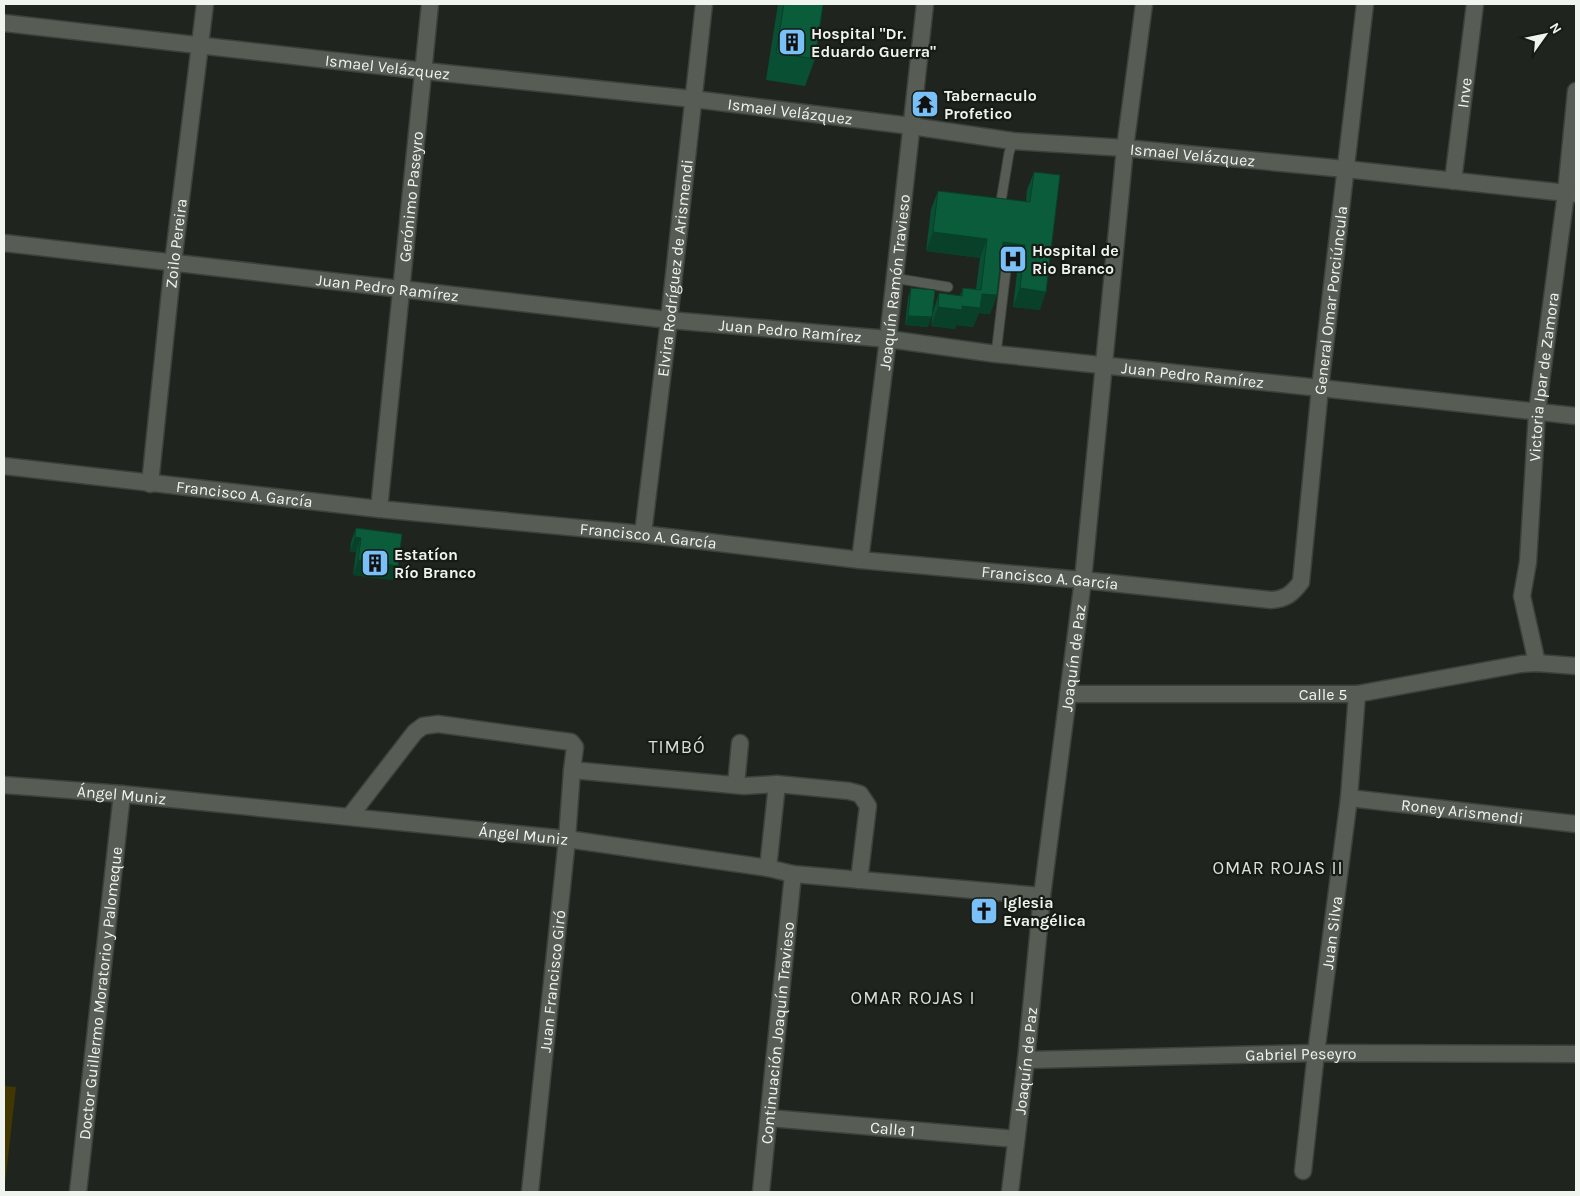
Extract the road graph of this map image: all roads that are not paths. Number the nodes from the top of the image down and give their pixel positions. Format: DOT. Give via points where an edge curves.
graph roads {
  1 [pos="204,4"];
  2 [pos="430,4"];
  3 [pos="704,4"];
  4 [pos="925,4"];
  5 [pos="1144,4"];
  6 [pos="1365,4"];
  7 [pos="1475,4"];
  8 [pos="4,23"];
  9 [pos="200,46"];
  10 [pos="425,71"];
  11 [pos="1576,91"];
  12 [pos="693,99"];
  13 [pos="911,126"];
  14 [pos="1012,140"];
  15 [pos="1125,148"];
  16 [pos="1345,169"];
  17 [pos="1453,181"];
  18 [pos="1571,194"];
  19 [pos="1001,201"];
  20 [pos="4,243"];
  21 [pos="173,263"];
  22 [pos="1006,270"];
  23 [pos="894,278"];
  24 [pos="948,287"];
  25 [pos="401,289"];
  26 [pos="669,320"];
  27 [pos="888,339"];
  28 [pos="996,354"];
  29 [pos="1105,365"];
  30 [pos="1320,388"];
  31 [pos="1537,412"];
  32 [pos="1576,416"];
  33 [pos="4,466"];
  34 [pos="150,484"];
  35 [pos="379,508"];
  36 [pos="643,534"];
  37 [pos="860,560"];
  38 [pos="1082,580"];
  39 [pos="1292,594"];
  40 [pos="1537,663"];
  41 [pos="1576,666"];
  42 [pos="1068,694"];
  43 [pos="1357,694"];
  44 [pos="740,743"];
  45 [pos="572,770"];
  46 [pos="777,784"];
  47 [pos="4,785"];
  48 [pos="736,786"];
  49 [pos="122,794"];
  50 [pos="1349,798"];
  51 [pos="350,816"];
  52 [pos="1576,824"];
  53 [pos="567,839"];
  54 [pos="768,868"];
  55 [pos="793,874"];
  56 [pos="859,880"];
  57 [pos="1042,896"];
  58 [pos="1316,1053"];
  59 [pos="1576,1054"];
  60 [pos="1026,1060"];
  61 [pos="769,1118"];
  62 [pos="1016,1139"];
  63 [pos="1303,1171"];
  64 [pos="78,1192"];
  65 [pos="530,1192"];
  66 [pos="761,1192"];
  67 [pos="1010,1192"];
  1 -- 9 [label="street, Zoilo Pereira"];
  2 -- 10 [label="street, Gerónimo Paseyro"];
  3 -- 12 [label="street, Elvira Rodríguez de Arismendi"];
  4 -- 13 [label="street, Joaquín Ramón Travieso"];
  5 -- 15 [label="street, Joaquín de Paz"];
  6 -- 16 [label="street, General Omar Porciúncula"];
  7 -- 17 [label="street, Inve"];
  8 -- 9 [label="street, Ismael Velázquez"];
  9 -- 10 [label="street, Ismael Velázquez"];
  9 -- 21 [label="street, Zoilo Pereira"];
  10 -- 12 [label="street, Ismael Velázquez"];
  10 -- 25 [label="street, Gerónimo Paseyro"];
  11 -- 18 [label="street, Victoria Ipar de Zamora"];
  12 -- 13 [label="street, Ismael Velázquez"];
  12 -- 26 [label="street, Elvira Rodríguez de Arismendi"];
  13 -- 14 [label="street, Ismael Velázquez"];
  13 -- 23 [label="street, Joaquín Ramón Travieso"];
  14 -- 15 [label="street, Ismael Velázquez"];
  14 -- 19 [label="lane"];
  15 -- 16 [label="street, Ismael Velázquez"];
  15 -- 29 [label="street, Joaquín de Paz"];
  16 -- 17 [label="street, Ismael Velázquez"];
  16 -- 30 [label="street, General Omar Porciúncula"];
  17 -- 18 [label="street, Ismael Velázquez"];
  18 -- 31 [label="street, Victoria Ipar de Zamora"];
  20 -- 21 [label="street, Juan Pedro Ramírez"];
  21 -- 25 [label="street, Juan Pedro Ramírez"];
  21 -- 34 [label="street, Zoilo Pereira"];
  22 -- 28 [label="lane"];
  23 -- 24 [label="lane"];
  23 -- 27 [label="street, Joaquín Ramón Travieso"];
  25 -- 26 [label="street, Juan Pedro Ramírez"];
  25 -- 35 [label="street, Gerónimo Paseyro"];
  26 -- 27 [label="street, Juan Pedro Ramírez"];
  26 -- 36 [label="street, Elvira Rodríguez de Arismendi"];
  27 -- 28 [label="street, Juan Pedro Ramírez"];
  27 -- 37 [label="street, Joaquín Ramón Travieso"];
  28 -- 29 [label="street, Juan Pedro Ramírez"];
  29 -- 30 [label="street, Juan Pedro Ramírez"];
  29 -- 38 [label="street, Joaquín de Paz"];
  30 -- 31 [label="street, Juan Pedro Ramírez"];
  30 -- 39 [label="street, General Omar Porciúncula" via="1301,582"];
  31 -- 32 [label="street, Juan Pedro Ramírez"];
  31 -- 40 [label="street, Victoria Ipar de Zamora" via="1528,562 1522,596"];
  33 -- 34 [label="street, Francisco A. García"];
  34 -- 35 [label="street, Francisco A. García"];
  35 -- 36 [label="street, Francisco A. García"];
  36 -- 37 [label="street, Francisco A. García"];
  37 -- 38 [label="street, Francisco A. García"];
  38 -- 39 [label="street, Francisco A. García" via="1271,600 1281,600"];
  38 -- 42 [label="street, Joaquín de Paz"];
  40 -- 41 [label="street, Calle 5"];
  40 -- 43 [label="street, Calle 5"];
  42 -- 43 [label="street, Calle 5"];
  42 -- 57 [label="street, Joaquín de Paz"];
  43 -- 50 [label="street, Juan Silva"];
  44 -- 48 [label="street"];
  45 -- 48 [label="street"];
  45 -- 51 [label="street, Juan Francisco Giró" via="575,746 572,742 438,724 423,726"];
  45 -- 53 [label="street, Juan Francisco Giró"];
  46 -- 48 [label="street"];
  46 -- 54 [label="street"];
  46 -- 56 [label="street" via="860,794 868,806"];
  47 -- 49 [label="street, Ángel Muniz"];
  49 -- 51 [label="street, Ángel Muniz"];
  49 -- 64 [label="street, Doctor Guillermo Moratorio y Palomeque"];
  50 -- 52 [label="street, Roney Arismendi"];
  50 -- 58 [label="street, Juan Silva"];
  51 -- 53 [label="street, Ángel Muniz"];
  53 -- 54 [label="street, Ángel Muniz"];
  53 -- 65 [label="street, Juan Francisco Giró"];
  54 -- 55 [label="street, Ángel Muniz"];
  55 -- 56 [label="street, Ángel Muniz"];
  55 -- 61 [label="street, Continuación Joaquín Travieso"];
  56 -- 57 [label="street, Ángel Muniz"];
  57 -- 60 [label="street, Joaquín de Paz"];
  58 -- 59 [label="street, Gabriel Peseyro"];
  58 -- 60 [label="street, Gabriel Peseyro"];
  58 -- 63 [label="street, Juan Silva"];
  60 -- 62 [label="street, Joaquín de Paz"];
  61 -- 62 [label="street, Calle 1"];
  61 -- 66 [label="street, Continuación Joaquín Travieso"];
  62 -- 67 [label="street, Joaquín de Paz"];
}
